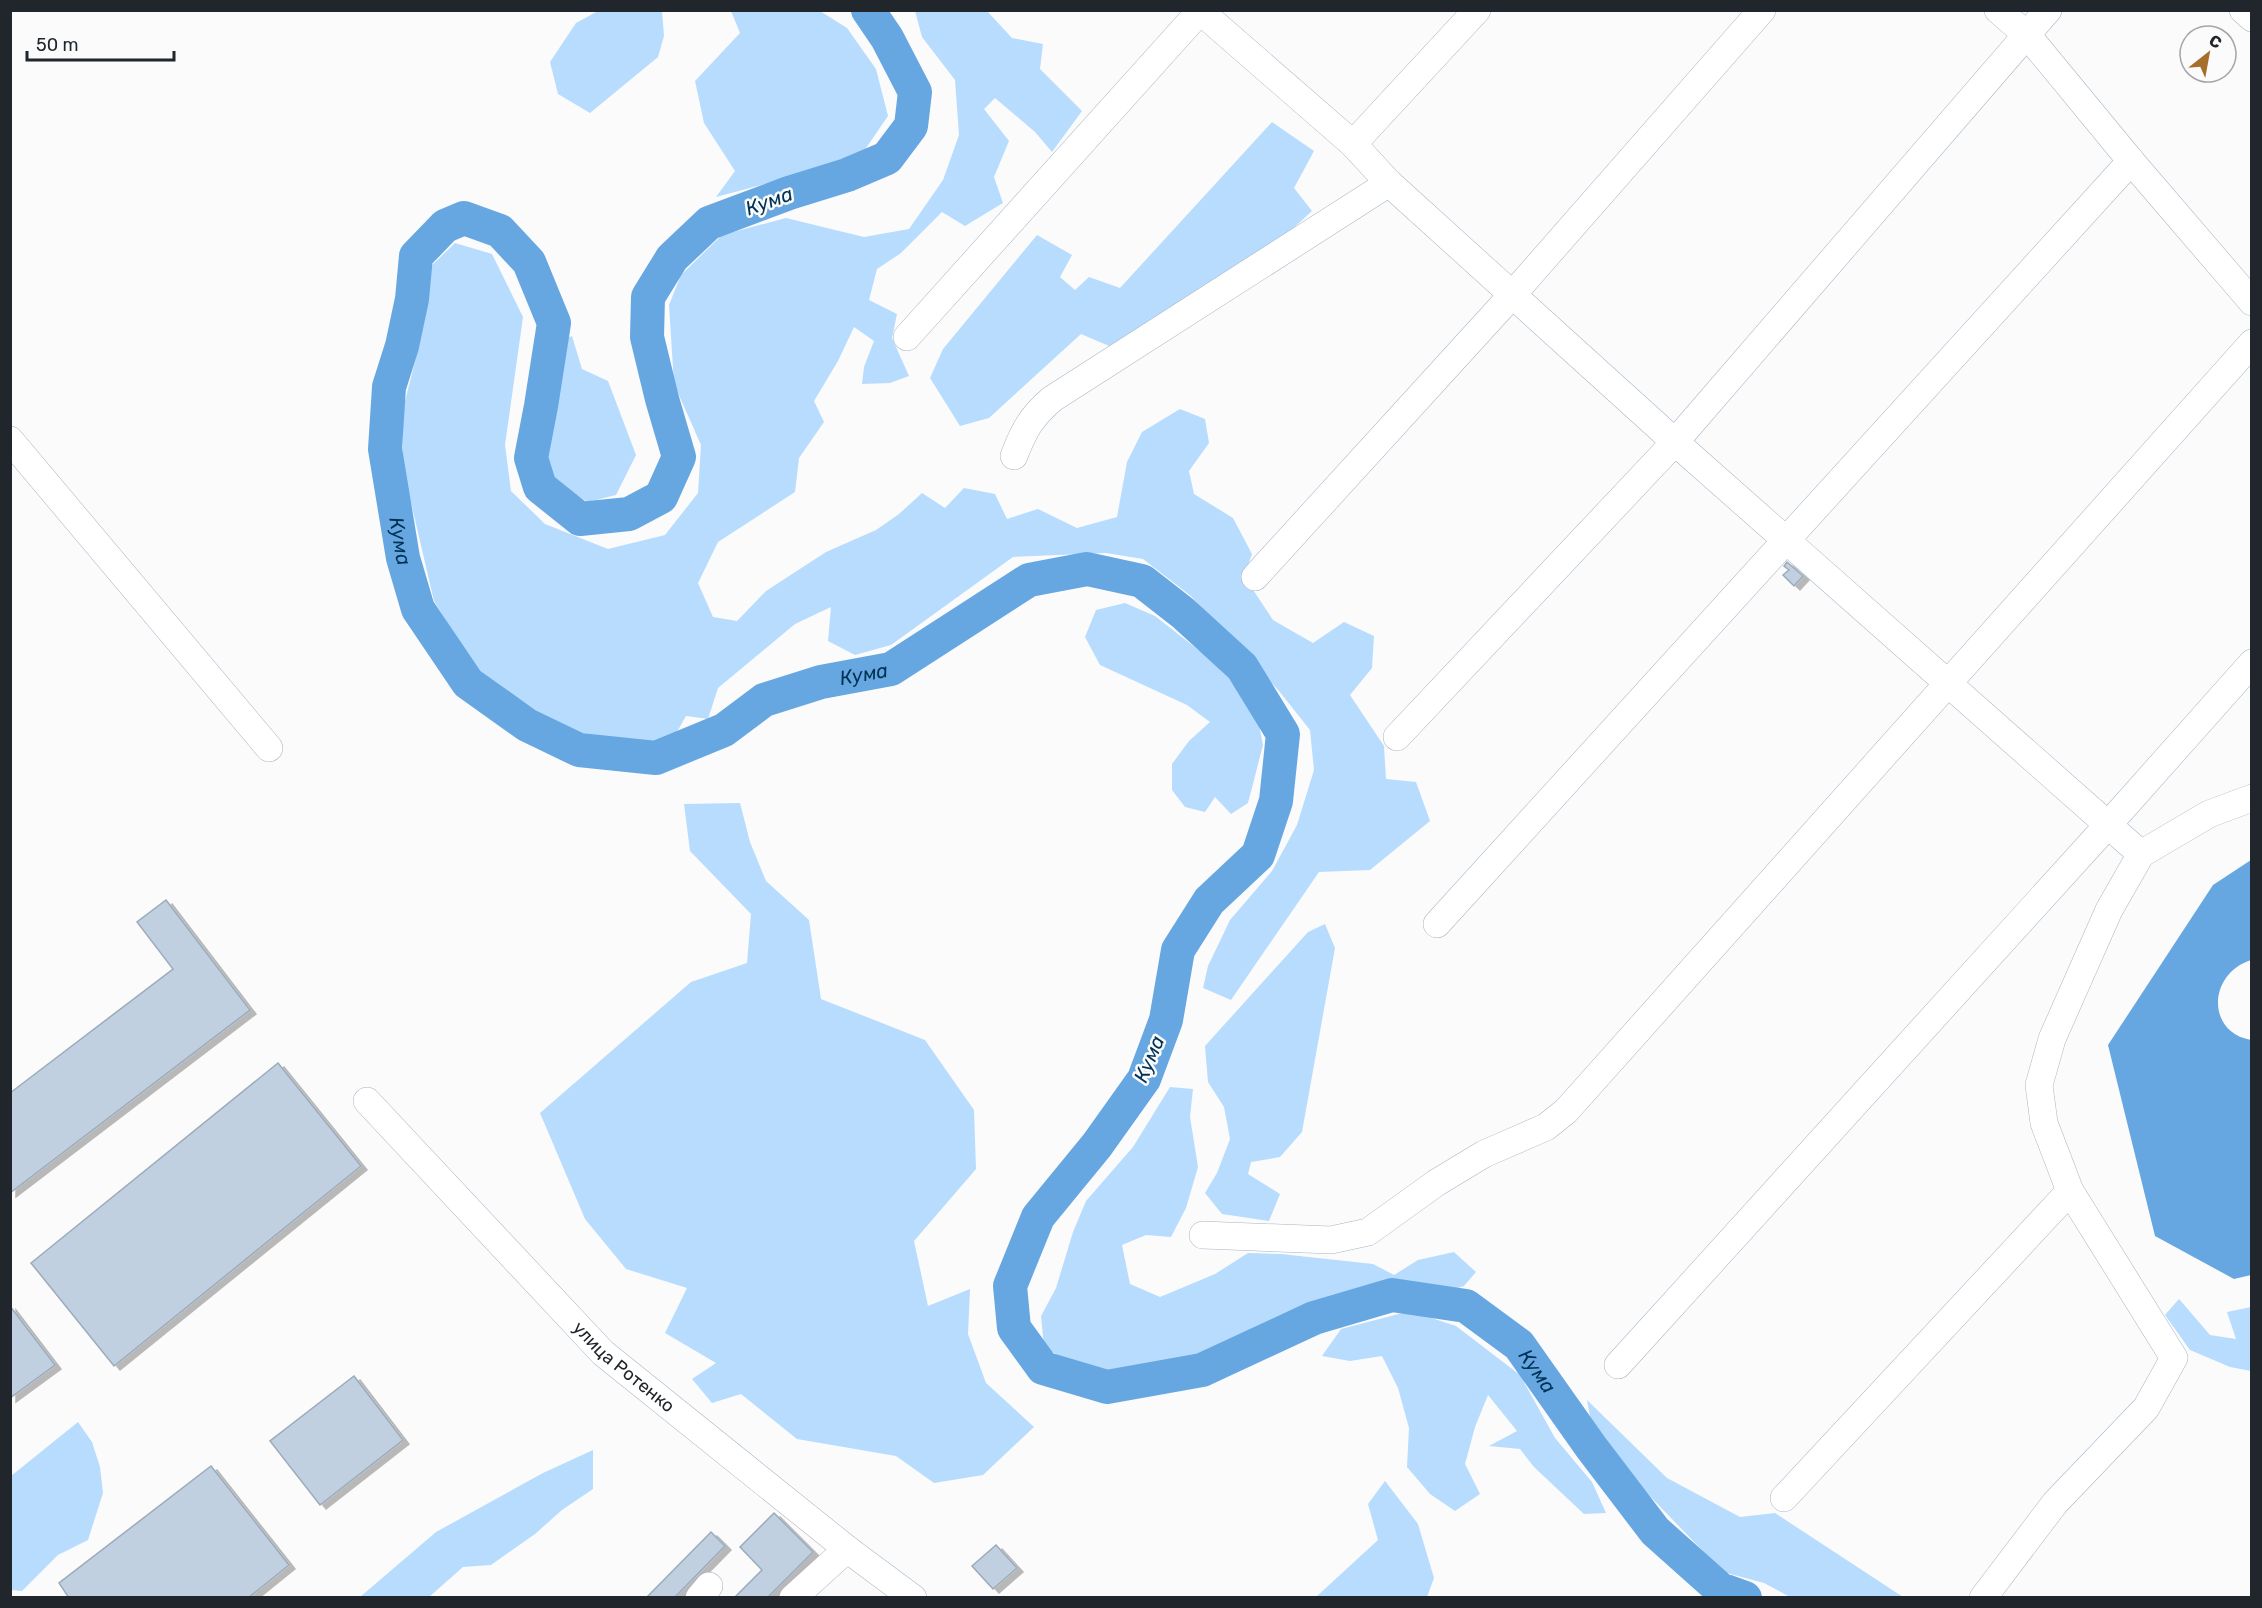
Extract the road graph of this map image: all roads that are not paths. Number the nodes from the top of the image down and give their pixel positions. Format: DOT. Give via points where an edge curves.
graph roads {
  1 [pos="1477,10"];
  2 [pos="1762,10"];
  3 [pos="1998,10"];
  4 [pos="2048,10"];
  5 [pos="2243,10"];
  6 [pos="1200,11"];
  7 [pos="2252,18"];
  8 [pos="2028,36"];
  9 [pos="1353,144"];
  10 [pos="2131,161"];
  11 [pos="1389,183"];
  12 [pos="1513,294"];
  13 [pos="2252,302"];
  14 [pos="907,337"];
  15 [pos="2252,343"];
  16 [pos="10,440"];
  17 [pos="1675,442"];
  18 [pos="1014,456"];
  19 [pos="1786,540"];
  20 [pos="1255,577"];
  21 [pos="2252,663"];
  22 [pos="1948,682"];
  23 [pos="1397,737"];
  24 [pos="269,748"];
  25 [pos="2252,798"];
  26 [pos="2107,826"];
  27 [pos="2141,854"];
  28 [pos="1437,924"];
  29 [pos="367,1101"];
  30 [pos="2070,1191"];
  31 [pos="1203,1235"];
  32 [pos="1618,1365"];
  33 [pos="1784,1498"];
  34 [pos="846,1549"];
  35 [pos="793,1598"];
  36 [pos="913,1598"];
  37 [pos="1983,1598"];
  1 -- 9 [label="street"];
  2 -- 12 [label="street"];
  3 -- 8 [label="street"];
  4 -- 8 [label="street"];
  5 -- 7 [label="street"];
  6 -- 9 [label="street"];
  6 -- 14 [label="street"];
  8 -- 10 [label="street"];
  8 -- 17 [label="street"];
  9 -- 11 [label="street"];
  10 -- 13 [label="street"];
  10 -- 19 [label="street"];
  11 -- 12 [label="street"];
  11 -- 18 [label="street" via="1052,399 1034,414"];
  12 -- 17 [label="street"];
  12 -- 20 [label="street"];
  15 -- 22 [label="street"];
  16 -- 24 [label="street"];
  17 -- 19 [label="street"];
  17 -- 23 [label="street"];
  19 -- 22 [label="street"];
  19 -- 28 [label="street"];
  21 -- 26 [label="street"];
  22 -- 26 [label="street"];
  22 -- 31 [label="street" via="1566,1112 1546,1127 1455,1171 1368,1233 1331,1240"];
  25 -- 27 [label="street" via="2209,814"];
  26 -- 27 [label="street"];
  26 -- 32 [label="street"];
  27 -- 30 [label="street" via="2109,910 2052,1039 2039,1085 2044,1123"];
  29 -- 34 [label="street, улица Ротенко" via="603,1353"];
  30 -- 33 [label="street"];
  30 -- 37 [label="street" via="2175,1359 2146,1408 2055,1503"];
  34 -- 35 [label="street"];
  34 -- 36 [label="street, улица Ротенко"];
}
